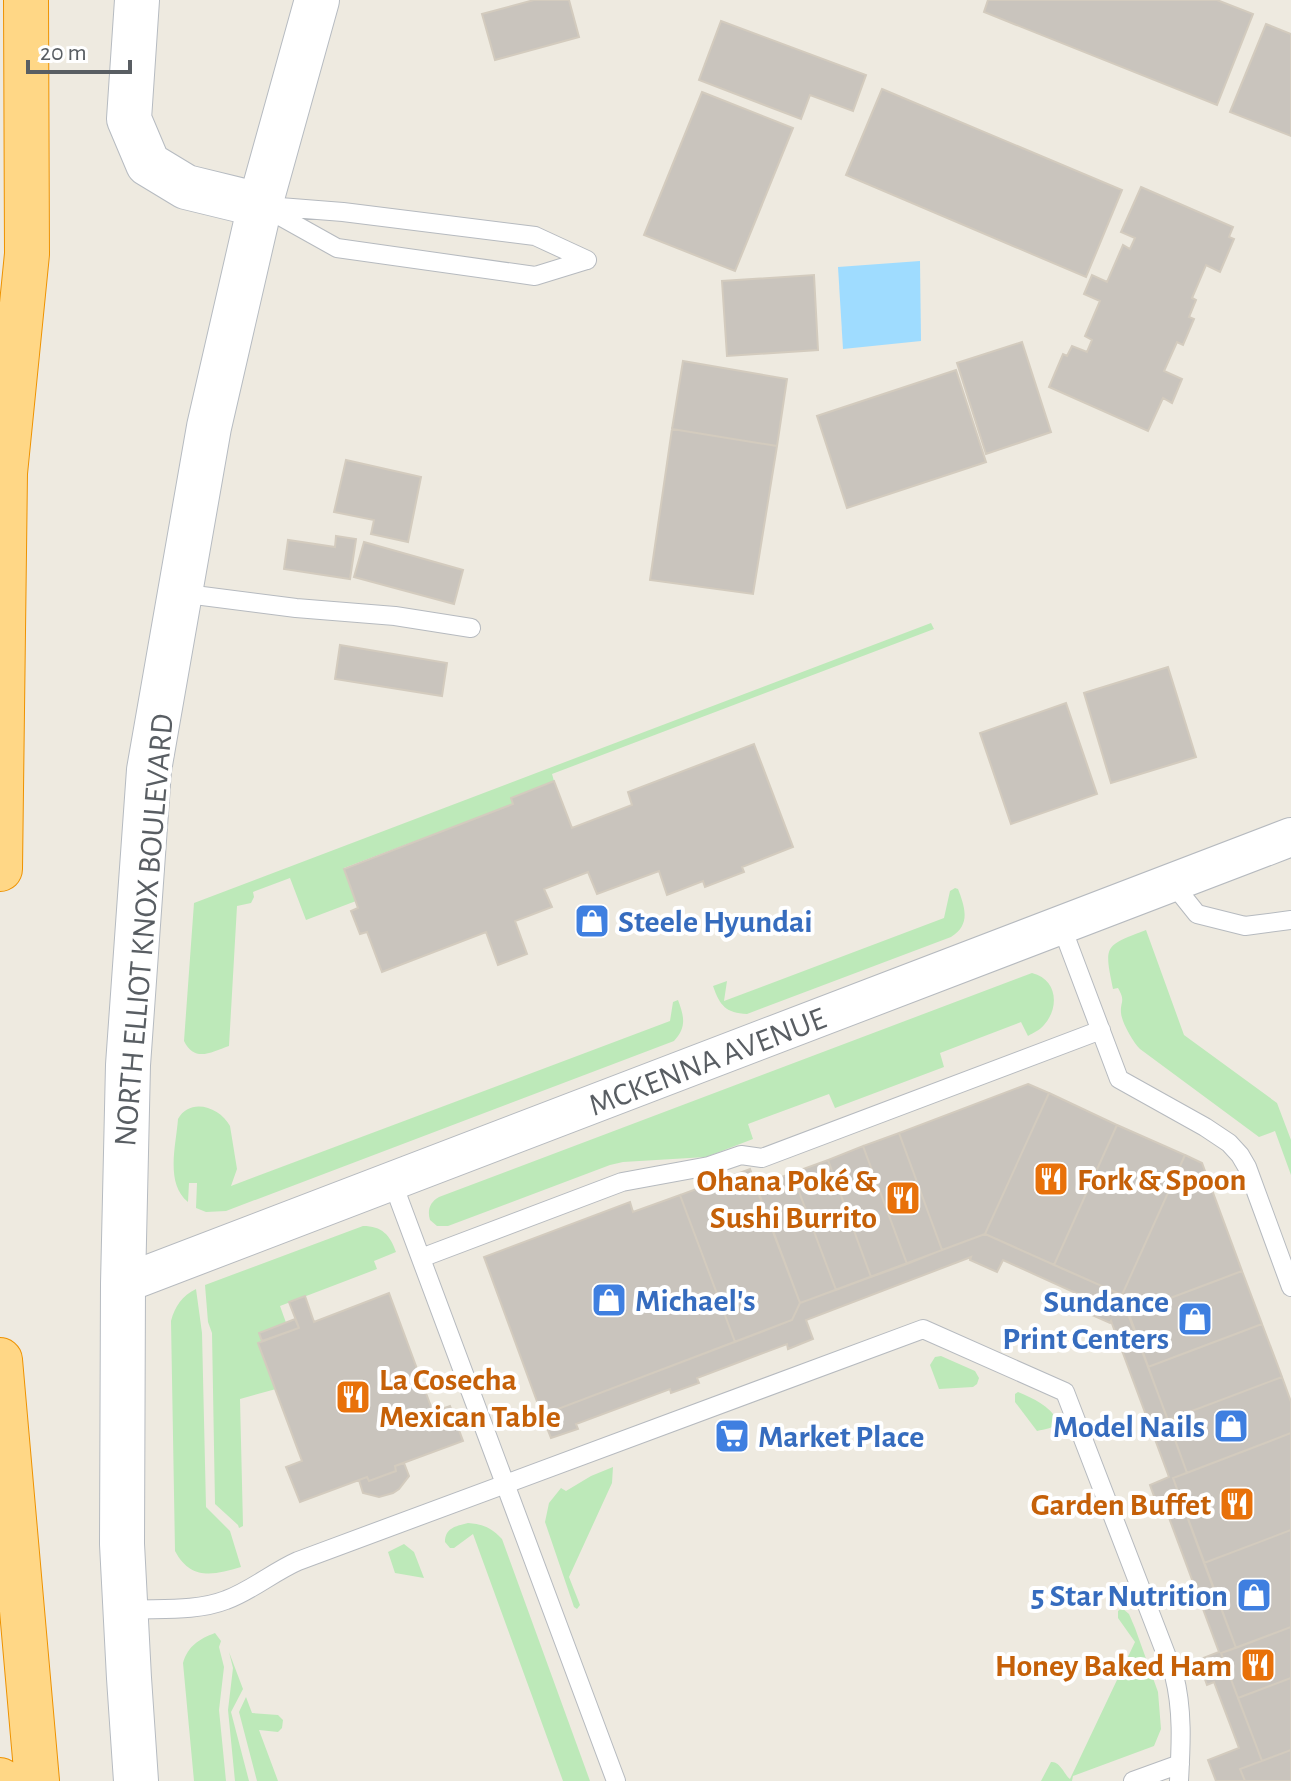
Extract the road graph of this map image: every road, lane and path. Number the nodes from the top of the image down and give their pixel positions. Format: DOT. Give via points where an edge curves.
graph roads {
  1 [pos="26,0"];
  2 [pos="137,0"];
  3 [pos="317,0"];
  4 [pos="260,205"];
  5 [pos="0,402"];
  6 [pos="5,473"];
  7 [pos="179,593"];
  8 [pos="471,628"];
  9 [pos="1291,837"];
  10 [pos="0,869"];
  11 [pos="1161,887"];
  12 [pos="1291,920"];
  13 [pos="1061,925"];
  14 [pos="1101,1030"];
  15 [pos="392,1181"];
  16 [pos="421,1258"];
  17 [pos="123,1284"];
  18 [pos="1291,1287"];
  19 [pos="0,1360"];
  20 [pos="505,1484"];
  21 [pos="126,1610"];
  22 [pos="1180,1772"];
  23 [pos="37,1781"];
  24 [pos="136,1781"];
  25 [pos="616,1781"];
  26 [pos="1133,1781"];
  1 -- 6 [label="highway" via="27,254"];
  2 -- 4 [label="main road" via="129,119 148,164 186,187"];
  3 -- 4 [label="main road, NORTH ELLIOT KNOX BOULEVARD"];
  4 -- 4 [label="lane" via="337,248 535,276 587,260 535,236"];
  4 -- 7 [label="main road, NORTH ELLIOT KNOX BOULEVARD" via="209,427"];
  5 -- 6 [label="highway"];
  6 -- 10 [label="highway"];
  7 -- 8 [label="lane"];
  7 -- 17 [label="main road, NORTH ELLIOT KNOX BOULEVARD" via="149,770 128,1065"];
  9 -- 11 [label="street, MCKENNA AVENUE"];
  11 -- 12 [label="lane" via="1177,889 1197,914 1245,926"];
  11 -- 13 [label="street, MCKENNA AVENUE"];
  13 -- 14 [label="lane"];
  13 -- 15 [label="street, MCKENNA AVENUE"];
  14 -- 16 [label="lane" via="762,1158 741,1155 622,1182"];
  14 -- 18 [label="lane" via="1119,1079 1205,1127 1240,1155"];
  15 -- 16 [label="lane"];
  15 -- 17 [label="street, MCKENNA AVENUE"];
  16 -- 20 [label="lane"];
  17 -- 21 [label="main road, NORTH ELLIOT KNOX BOULEVARD"];
  19 -- 23 [label="highway"];
  20 -- 21 [label="lane" via="298,1561 227,1600 197,1607"];
  20 -- 22 [label="lane" via="923,1329 1065,1392 1174,1675 1182,1721"];
  20 -- 25 [label="lane"];
  21 -- 24 [label="main road, NORTH ELLIOT KNOX BOULEVARD"];
  22 -- 26 [label="lane"];
}
